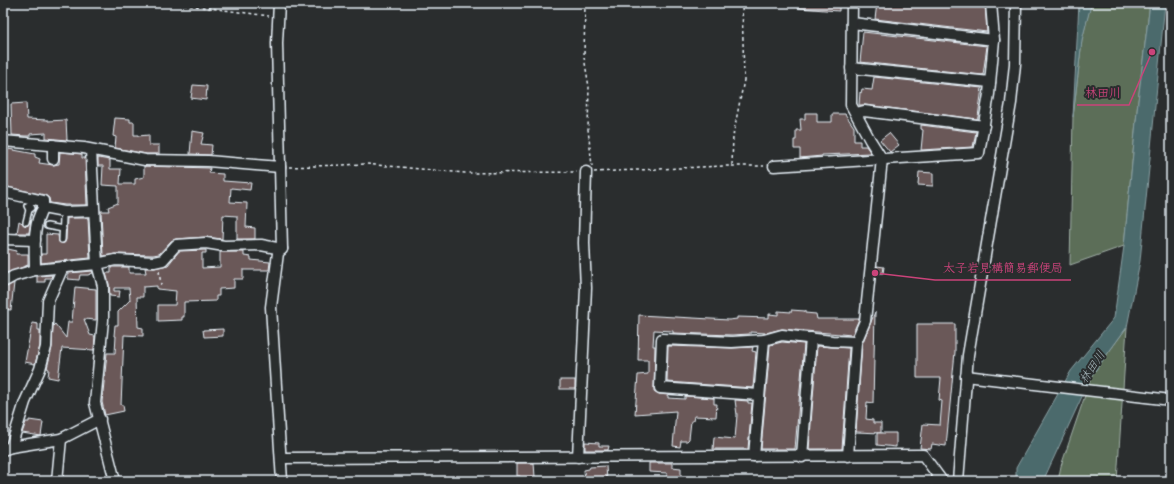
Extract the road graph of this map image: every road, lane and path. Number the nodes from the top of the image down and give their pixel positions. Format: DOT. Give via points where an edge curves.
graph roads {
  1 [pos="19,3"];
  2 [pos="81,3"];
  3 [pos="172,3"];
  4 [pos="279,3"];
  5 [pos="585,3"];
  6 [pos="742,3"];
  7 [pos="852,3"];
  8 [pos="991,3"];
  9 [pos="1016,3"];
  10 [pos="278,17"];
  11 [pos="852,23"];
  12 [pos="994,40"];
  13 [pos="851,68"];
  14 [pos="990,82"];
  15 [pos="856,113"];
  16 [pos="984,126"];
  17 [pos="3,141"];
  18 [pos="53,145"];
  19 [pos="91,150"];
  20 [pos="53,159"];
  21 [pos="882,159"];
  22 [pos="732,165"];
  23 [pos="774,166"];
  24 [pos="280,167"];
  25 [pos="586,172"];
  26 [pos="3,192"];
  27 [pos="31,204"];
  28 [pos="43,208"];
  29 [pos="94,211"];
  30 [pos="64,215"];
  31 [pos="26,222"];
  32 [pos="47,226"];
  33 [pos="63,229"];
  34 [pos="3,239"];
  35 [pos="35,240"];
  36 [pos="62,240"];
  37 [pos="282,249"];
  38 [pos="157,261"];
  39 [pos="97,264"];
  40 [pos="63,267"];
  41 [pos="35,270"];
  42 [pos="3,282"];
  43 [pos="161,285"];
  44 [pos="811,338"];
  45 [pos="764,340"];
  46 [pos="856,342"];
  47 [pos="966,376"];
  48 [pos="759,395"];
  49 [pos="1171,400"];
  50 [pos="100,419"];
  51 [pos="61,439"];
  52 [pos="7,449"];
  53 [pos="754,456"];
  54 [pos="848,456"];
  55 [pos="578,457"];
  56 [pos="802,457"];
  57 [pos="281,458"];
  58 [pos="57,481"];
  59 [pos="116,481"];
  60 [pos="282,481"];
  61 [pos="942,481"];
  62 [pos="958,481"];
  1 -- 2 [label="path" via="69,6"];
  3 -- 10 [label="path"];
  4 -- 10 [label="street"];
  5 -- 22 [label="path" via="584,57 589,86 588,129 593,172"];
  6 -- 22 [label="path" via="744,80 733,136"];
  7 -- 11 [label="street"];
  8 -- 12 [label="street"];
  9 -- 47 [label="street" via="1015,64 1011,103"];
  10 -- 24 [label="street"];
  11 -- 12 [label="street"];
  11 -- 13 [label="street"];
  12 -- 14 [label="street"];
  13 -- 14 [label="street"];
  13 -- 15 [label="street" via="851,105"];
  14 -- 16 [label="street"];
  15 -- 16 [label="street" via="864,111"];
  15 -- 21 [label="street"];
  16 -- 21 [label="street" via="979,153"];
  17 -- 18 [label="street"];
  18 -- 19 [label="street"];
  18 -- 20 [label="street"];
  19 -- 24 [label="street" via="145,160 208,160"];
  19 -- 29 [label="street"];
  21 -- 23 [label="street"];
  21 -- 46 [label="street" via="866,321"];
  22 -- 23 [label="path"];
  24 -- 25 [label="path" via="366,164 465,173"];
  24 -- 37 [label="street"];
  25 -- 55 [label="street" via="586,288"];
  26 -- 27 [label="street"];
  27 -- 28 [label="street" via="43,201"];
  27 -- 31 [label="lane"];
  28 -- 30 [label="street"];
  28 -- 35 [label="street" via="38,217 39,225"];
  29 -- 30 [label="street"];
  29 -- 39 [label="street"];
  30 -- 33 [label="lane"];
  32 -- 33 [label="lane"];
  33 -- 36 [label="lane"];
  34 -- 35 [label="street"];
  35 -- 41 [label="street"];
  37 -- 38 [label="street" via="262,245 176,245 163,260"];
  37 -- 57 [label="street" via="278,252 271,307"];
  38 -- 39 [label="street" via="115,260"];
  38 -- 43 [label="path"];
  39 -- 40 [label="street"];
  39 -- 50 [label="street" via="103,286 103,320 95,403"];
  40 -- 41 [label="street"];
  40 -- 52 [label="street" via="48,301 46,347 40,369"];
  41 -- 42 [label="street"];
  44 -- 45 [label="street" via="782,335"];
  44 -- 46 [label="street"];
  44 -- 56 [label="street"];
  45 -- 48 [label="street"];
  45 -- 48 [label="street" via="732,342 662,339 660,388"];
  46 -- 54 [label="street"];
  47 -- 49 [label="street"];
  47 -- 62 [label="street"];
  48 -- 53 [label="street"];
  50 -- 51 [label="street"];
  50 -- 59 [label="street"];
  51 -- 52 [label="street"];
  51 -- 58 [label="street"];
  53 -- 55 [label="street"];
  53 -- 56 [label="street"];
  54 -- 56 [label="street"];
  54 -- 61 [label="street" via="923,456"];
  55 -- 57 [label="street"];
  57 -- 60 [label="street"];
}
